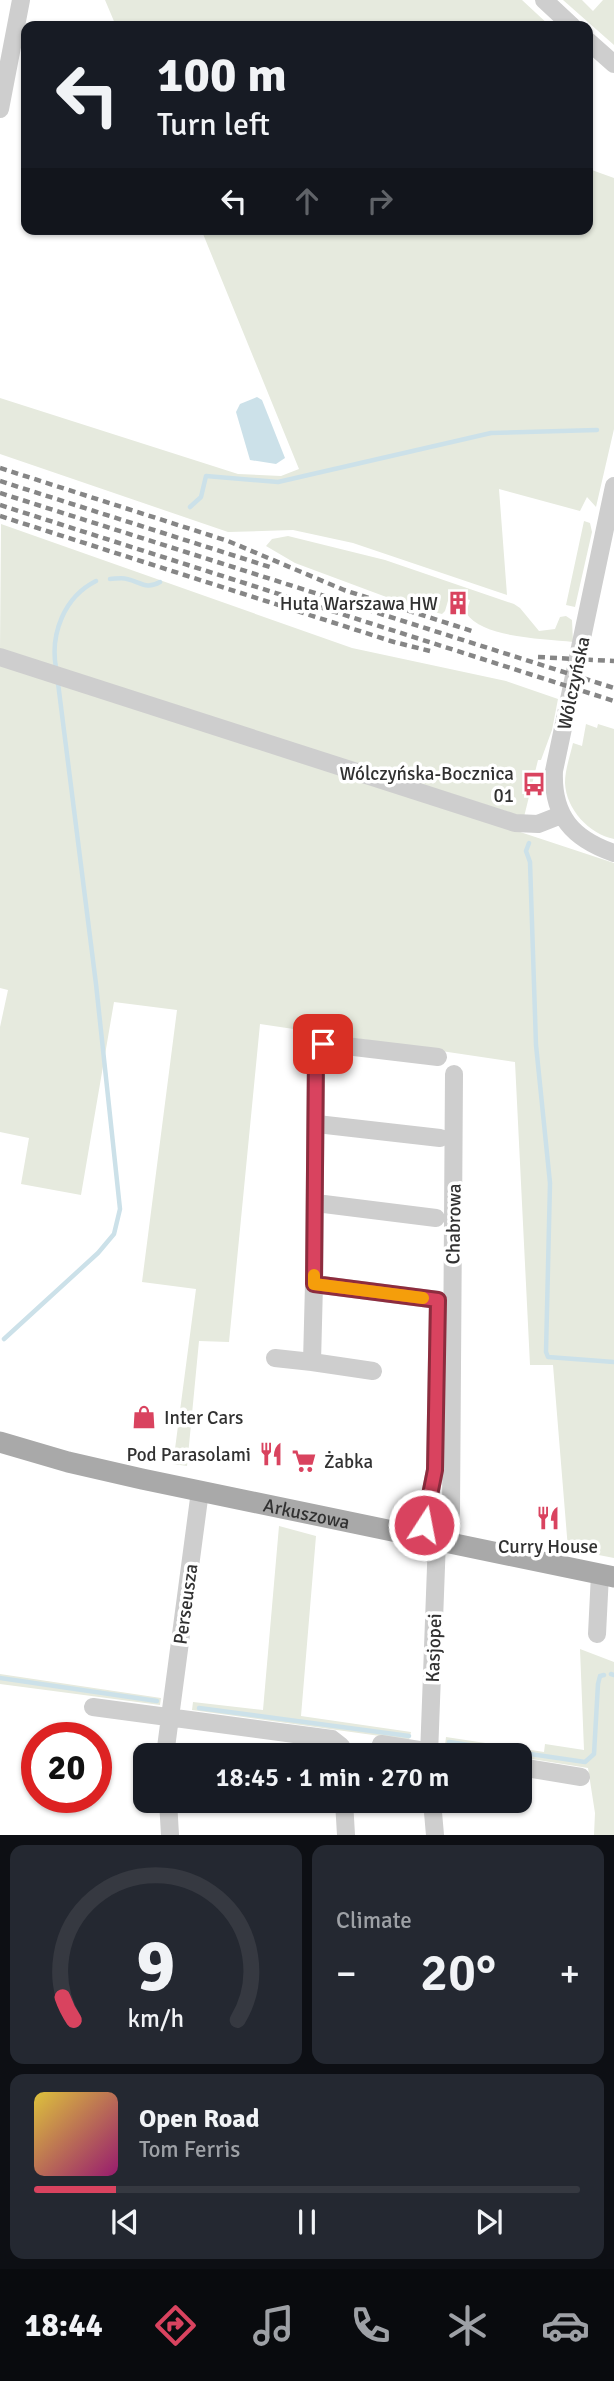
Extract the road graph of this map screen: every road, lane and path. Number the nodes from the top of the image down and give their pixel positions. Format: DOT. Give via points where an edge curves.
graph roads {
  1 [pos="21,0"];
  2 [pos="544,0"];
  3 [pos="567,21"];
  4 [pos="593,45"];
  5 [pos="614,64"];
  6 [pos="0,109"];
  7 [pos="614,485"];
  8 [pos="0,657"];
  9 [pos="561,815"];
  10 [pos="614,853"];
  11 [pos="438,1057"];
  12 [pos="454,1074"];
  13 [pos="317,1124"];
  14 [pos="440,1138"];
  15 [pos="316,1203"];
  16 [pos="436,1218"];
  17 [pos="314,1284"];
  18 [pos="275,1358"];
  19 [pos="312,1362"];
  20 [pos="373,1371"];
  21 [pos="0,1442"];
  22 [pos="200,1491"];
  23 [pos="435,1540"];
  24 [pos="607,1575"];
  25 [pos="597,1634"];
  26 [pos="93,1707"];
  27 [pos="169,1716"];
  28 [pos="166,1743"];
  29 [pos="337,1743"];
  30 [pos="429,1743"];
  31 [pos="532,1769"];
  32 [pos="581,1777"];
  33 [pos="169,1813"];
  34 [pos="345,1813"];
  35 [pos="433,1813"];
  36 [pos="170,1835"];
  37 [pos="346,1835"];
  38 [pos="435,1835"];
  1 -- 6 [label="street"];
  2 -- 3 [label="street"];
  4 -- 5 [label="street"];
  7 -- 9 [label="street, Wólczyńska" via="554,771 553,789"];
  8 -- 9 [label="street" via="515,822 538,824"];
  9 -- 10 [label="street" via="588,841"];
  11 -- 13 [label="street" via="323,1044 316,1055"];
  12 -- 23 [label="street, Chabrowa" via="450,1512"];
  13 -- 14 [label="street"];
  13 -- 15 [label="street"];
  15 -- 16 [label="street"];
  15 -- 17 [label="street"];
  17 -- 19 [label="street"];
  17 -- 23 [label="street" via="438,1300"];
  18 -- 19 [label="street"];
  19 -- 20 [label="street"];
  21 -- 22 [label="main road, Arkuszowa"];
  22 -- 23 [label="main road, Arkuszowa"];
  22 -- 27 [label="street, Perseusza"];
  23 -- 24 [label="main road, Arkuszowa"];
  23 -- 30 [label="street, Kasjopei"];
  24 -- 25 [label="street"];
  26 -- 27 [label="street"];
  27 -- 28 [label="street, Perseusza"];
  27 -- 29 [label="street"];
  31 -- 32 [label="street"];
  33 -- 36 [label="street"];
  34 -- 37 [label="street"];
  35 -- 38 [label="street"];
}
